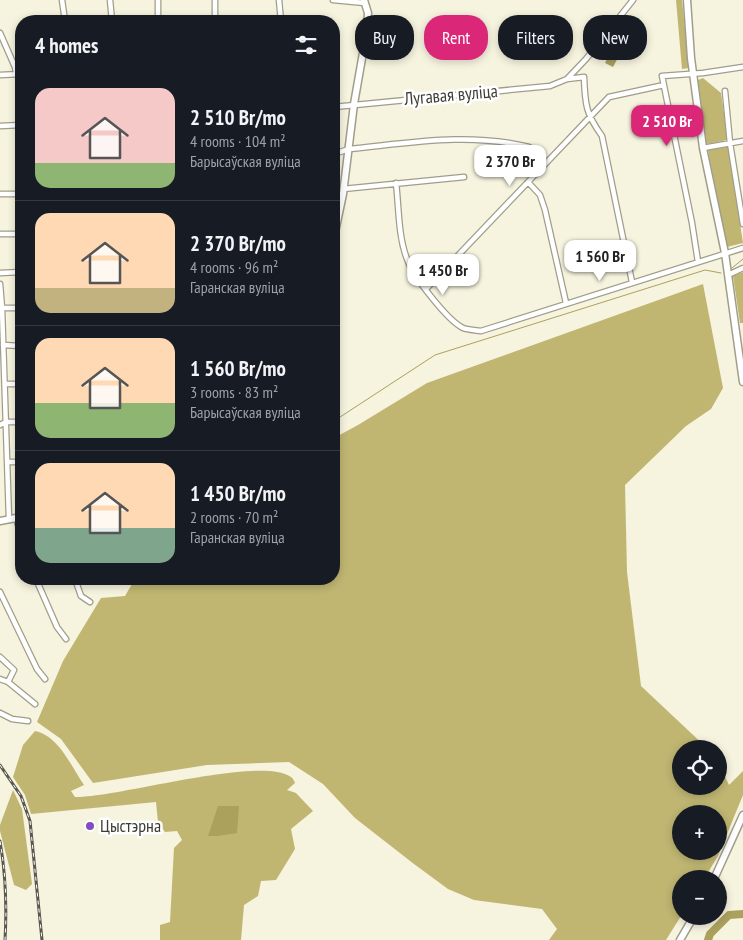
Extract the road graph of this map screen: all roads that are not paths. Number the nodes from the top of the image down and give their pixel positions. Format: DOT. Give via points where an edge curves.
graph roads {
  1 [pos="62,0"];
  2 [pos="110,0"];
  3 [pos="158,0"];
  4 [pos="215,0"];
  5 [pos="279,0"];
  6 [pos="332,0"];
  7 [pos="633,0"];
  8 [pos="687,0"];
  9 [pos="365,1"];
  10 [pos="64,15"];
  11 [pos="111,15"];
  12 [pos="158,15"];
  13 [pos="215,15"];
  14 [pos="280,15"];
  15 [pos="0,33"];
  16 [pos="15,66"];
  17 [pos="743,67"];
  18 [pos="693,73"];
  19 [pos="15,74"];
  20 [pos="0,75"];
  21 [pos="567,79"];
  22 [pos="664,85"];
  23 [pos="725,91"];
  24 [pos="354,104"];
  25 [pos="340,106"];
  26 [pos="589,118"];
  27 [pos="15,125"];
  28 [pos="0,126"];
  29 [pos="743,141"];
  30 [pos="730,143"];
  31 [pos="529,147"];
  32 [pos="704,148"];
  33 [pos="349,149"];
  34 [pos="340,152"];
  35 [pos="464,177"];
  36 [pos="528,182"];
  37 [pos="396,183"];
  38 [pos="343,191"];
  39 [pos="340,193"];
  40 [pos="0,194"];
  41 [pos="15,194"];
  42 [pos="340,206"];
  43 [pos="743,224"];
  44 [pos="0,234"];
  45 [pos="15,234"];
  46 [pos="743,248"];
  47 [pos="725,253"];
  48 [pos="698,262"];
  49 [pos="743,268"];
  50 [pos="15,272"];
  51 [pos="0,273"];
  52 [pos="728,275"];
  53 [pos="632,282"];
  54 [pos="0,284"];
  55 [pos="426,289"];
  56 [pos="566,304"];
  57 [pos="1,308"];
  58 [pos="15,308"];
  59 [pos="739,326"];
  60 [pos="2,336"];
  61 [pos="3,345"];
  62 [pos="15,346"];
  63 [pos="2,377"];
  64 [pos="743,382"];
  65 [pos="5,384"];
  66 [pos="15,384"];
  67 [pos="6,422"];
  68 [pos="15,422"];
  69 [pos="0,425"];
  70 [pos="7,462"];
  71 [pos="15,462"];
  72 [pos="15,518"];
  73 [pos="0,521"];
  74 [pos="39,585"];
  75 [pos="76,585"];
  76 [pos="0,592"];
  77 [pos="90,602"];
  78 [pos="66,639"];
  79 [pos="0,657"];
  80 [pos="0,679"];
  81 [pos="45,679"];
  82 [pos="8,682"];
  83 [pos="35,704"];
  84 [pos="0,713"];
  85 [pos="28,721"];
  86 [pos="743,816"];
  87 [pos="718,870"];
  88 [pos="689,925"];
  89 [pos="680,940"];
  1 -- 10 [label="street"];
  2 -- 11 [label="street"];
  3 -- 12 [label="street"];
  4 -- 13 [label="street"];
  5 -- 14 [label="street"];
  6 -- 9 [label="street"];
  7 -- 21 [label="street"];
  8 -- 18 [label="street"];
  9 -- 24 [label="street" via="367,30"];
  15 -- 16 [label="street"];
  17 -- 18 [label="street"];
  18 -- 22 [label="street" via="662,76"];
  18 -- 32 [label="street"];
  19 -- 20 [label="street"];
  21 -- 24 [label="street, Лугавая вуліца" via="550,86"];
  21 -- 26 [label="street" via="584,77"];
  22 -- 26 [label="street" via="609,97"];
  22 -- 48 [label="street"];
  23 -- 30 [label="street"];
  24 -- 25 [label="street, Лугавая вуліца"];
  24 -- 33 [label="street"];
  26 -- 36 [label="street"];
  26 -- 53 [label="street" via="602,136"];
  27 -- 28 [label="street"];
  29 -- 30 [label="street"];
  30 -- 32 [label="street"];
  30 -- 43 [label="street"];
  31 -- 33 [label="street" via="505,141 461,138"];
  32 -- 47 [label="street"];
  33 -- 34 [label="street"];
  33 -- 38 [label="street"];
  35 -- 37 [label="street"];
  36 -- 55 [label="street"];
  36 -- 56 [label="street" via="540,195 545,210"];
  37 -- 38 [label="street"];
  37 -- 55 [label="street" via="407,260"];
  38 -- 39 [label="street"];
  38 -- 42 [label="street"];
  40 -- 41 [label="street"];
  44 -- 45 [label="street"];
  46 -- 47 [label="street"];
  47 -- 48 [label="street"];
  47 -- 52 [label="street"];
  48 -- 53 [label="street"];
  49 -- 52 [label="street"];
  50 -- 51 [label="street"];
  52 -- 59 [label="street"];
  53 -- 56 [label="street"];
  54 -- 57 [label="street"];
  55 -- 56 [label="street" via="445,313 463,328 482,331"];
  57 -- 58 [label="street"];
  57 -- 60 [label="street"];
  59 -- 64 [label="street"];
  60 -- 61 [label="street"];
  61 -- 62 [label="street"];
  61 -- 63 [label="street"];
  63 -- 65 [label="street"];
  65 -- 66 [label="street"];
  65 -- 67 [label="street"];
  67 -- 68 [label="street"];
  67 -- 69 [label="street"];
  67 -- 70 [label="street"];
  70 -- 71 [label="street"];
  70 -- 72 [label="street"];
  72 -- 73 [label="street"];
  74 -- 78 [label="street" via="57,628"];
  75 -- 77 [label="street" via="81,596"];
  76 -- 81 [label="street" via="37,669"];
  79 -- 82 [label="street" via="14,670"];
  80 -- 82 [label="street"];
  82 -- 83 [label="street"];
  84 -- 85 [label="street"];
  86 -- 87 [label="street"];
  88 -- 89 [label="street"];
}
